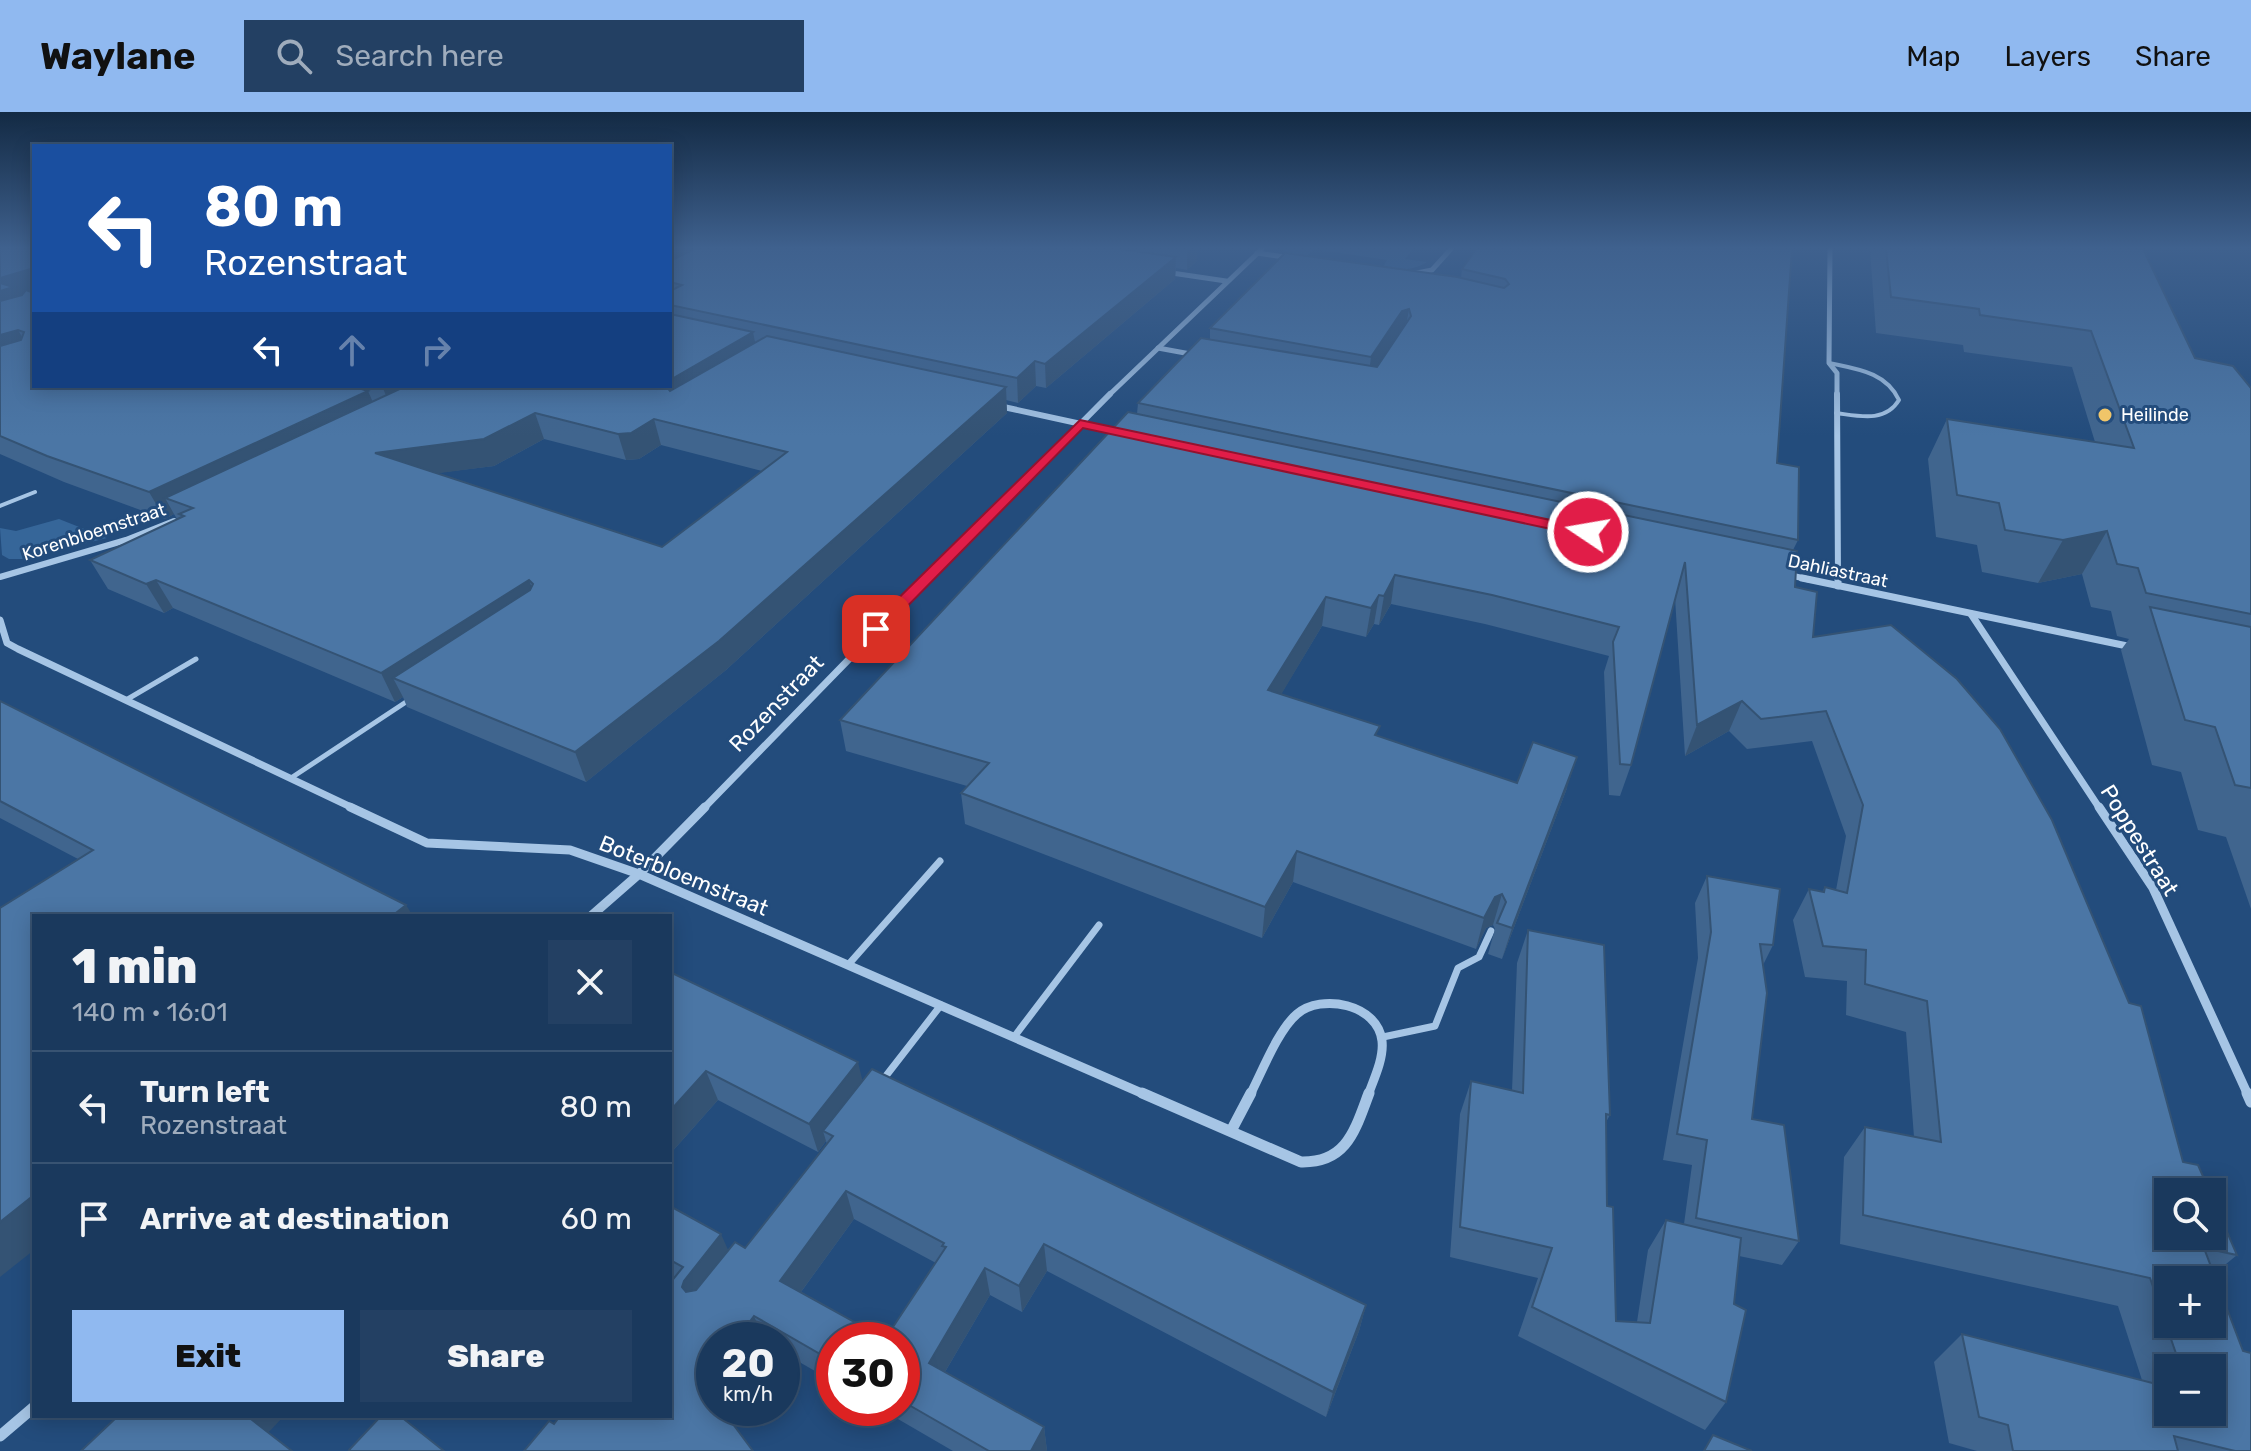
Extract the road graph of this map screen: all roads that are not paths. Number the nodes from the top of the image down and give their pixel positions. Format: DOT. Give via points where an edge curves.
graph roads {
  1 [pos="1195,311"];
  2 [pos="1829,311"];
  3 [pos="1158,348"];
  4 [pos="1205,356"];
  5 [pos="1829,363"];
  6 [pos="987,403"];
  7 [pos="1836,413"];
  8 [pos="1080,424"];
  9 [pos="1125,434"];
  10 [pos="35,492"];
  11 [pos="0,506"];
  12 [pos="182,517"];
  13 [pos="1775,572"];
  14 [pos="0,577"];
  15 [pos="1838,586"];
  16 [pos="1971,614"];
  17 [pos="0,620"];
  18 [pos="2142,649"];
  19 [pos="196,659"];
  20 [pos="411,699"];
  21 [pos="126,700"];
  22 [pos="291,778"];
  23 [pos="940,861"];
  24 [pos="639,874"];
  25 [pos="593,914"];
  26 [pos="1099,925"];
  27 [pos="1491,931"];
  28 [pos="848,965"];
  29 [pos="941,1005"];
  30 [pos="1014,1037"];
  31 [pos="1383,1037"];
  32 [pos="874,1091"];
  33 [pos="2251,1102"];
  34 [pos="1231,1131"];
  35 [pos="32,1409"];
  36 [pos="0,1436"];
  1 -- 3 [label="street, Rozenstraat"];
  2 -- 5 [label="street"];
  3 -- 4 [label="street"];
  3 -- 8 [label="street, Rozenstraat"];
  5 -- 7 [label="street" via="1837,373"];
  5 -- 7 [label="lane" via="1883,378 1895,387 1899,400 1895,411 1885,416"];
  6 -- 8 [label="street"];
  7 -- 15 [label="street"];
  8 -- 9 [label="street"];
  8 -- 24 [label="street, Rozenstraat"];
  10 -- 11 [label="lane"];
  12 -- 14 [label="street, Korenbloemstraat" via="126,540"];
  13 -- 15 [label="street, Dahliastraat"];
  15 -- 16 [label="street, Dahliastraat"];
  16 -- 18 [label="street, Dahliastraat"];
  16 -- 33 [label="street, Poppestraat" via="2153,888"];
  17 -- 21 [label="street, Boterbloemstraat" via="7,643"];
  19 -- 21 [label="lane"];
  20 -- 22 [label="lane"];
  21 -- 22 [label="street, Boterbloemstraat"];
  22 -- 24 [label="street, Boterbloemstraat" via="427,843 570,850"];
  23 -- 28 [label="lane"];
  24 -- 25 [label="street, Rozenstraat"];
  24 -- 28 [label="street, Boterbloemstraat"];
  26 -- 30 [label="lane"];
  27 -- 31 [label="lane" via="1479,957 1458,968 1435,1026"];
  28 -- 29 [label="street, Boterbloemstraat"];
  29 -- 30 [label="street, Boterbloemstraat"];
  29 -- 32 [label="lane"];
  30 -- 34 [label="street, Boterbloemstraat"];
  31 -- 34 [label="street" via="1370,1019 1351,1007 1328,1002 1305,1008 1290,1020"];
  31 -- 34 [label="street, Boterbloemstraat" via="1383,1056 1337,1155 1321,1163 1301,1162"];
  35 -- 36 [label="street"];
}
